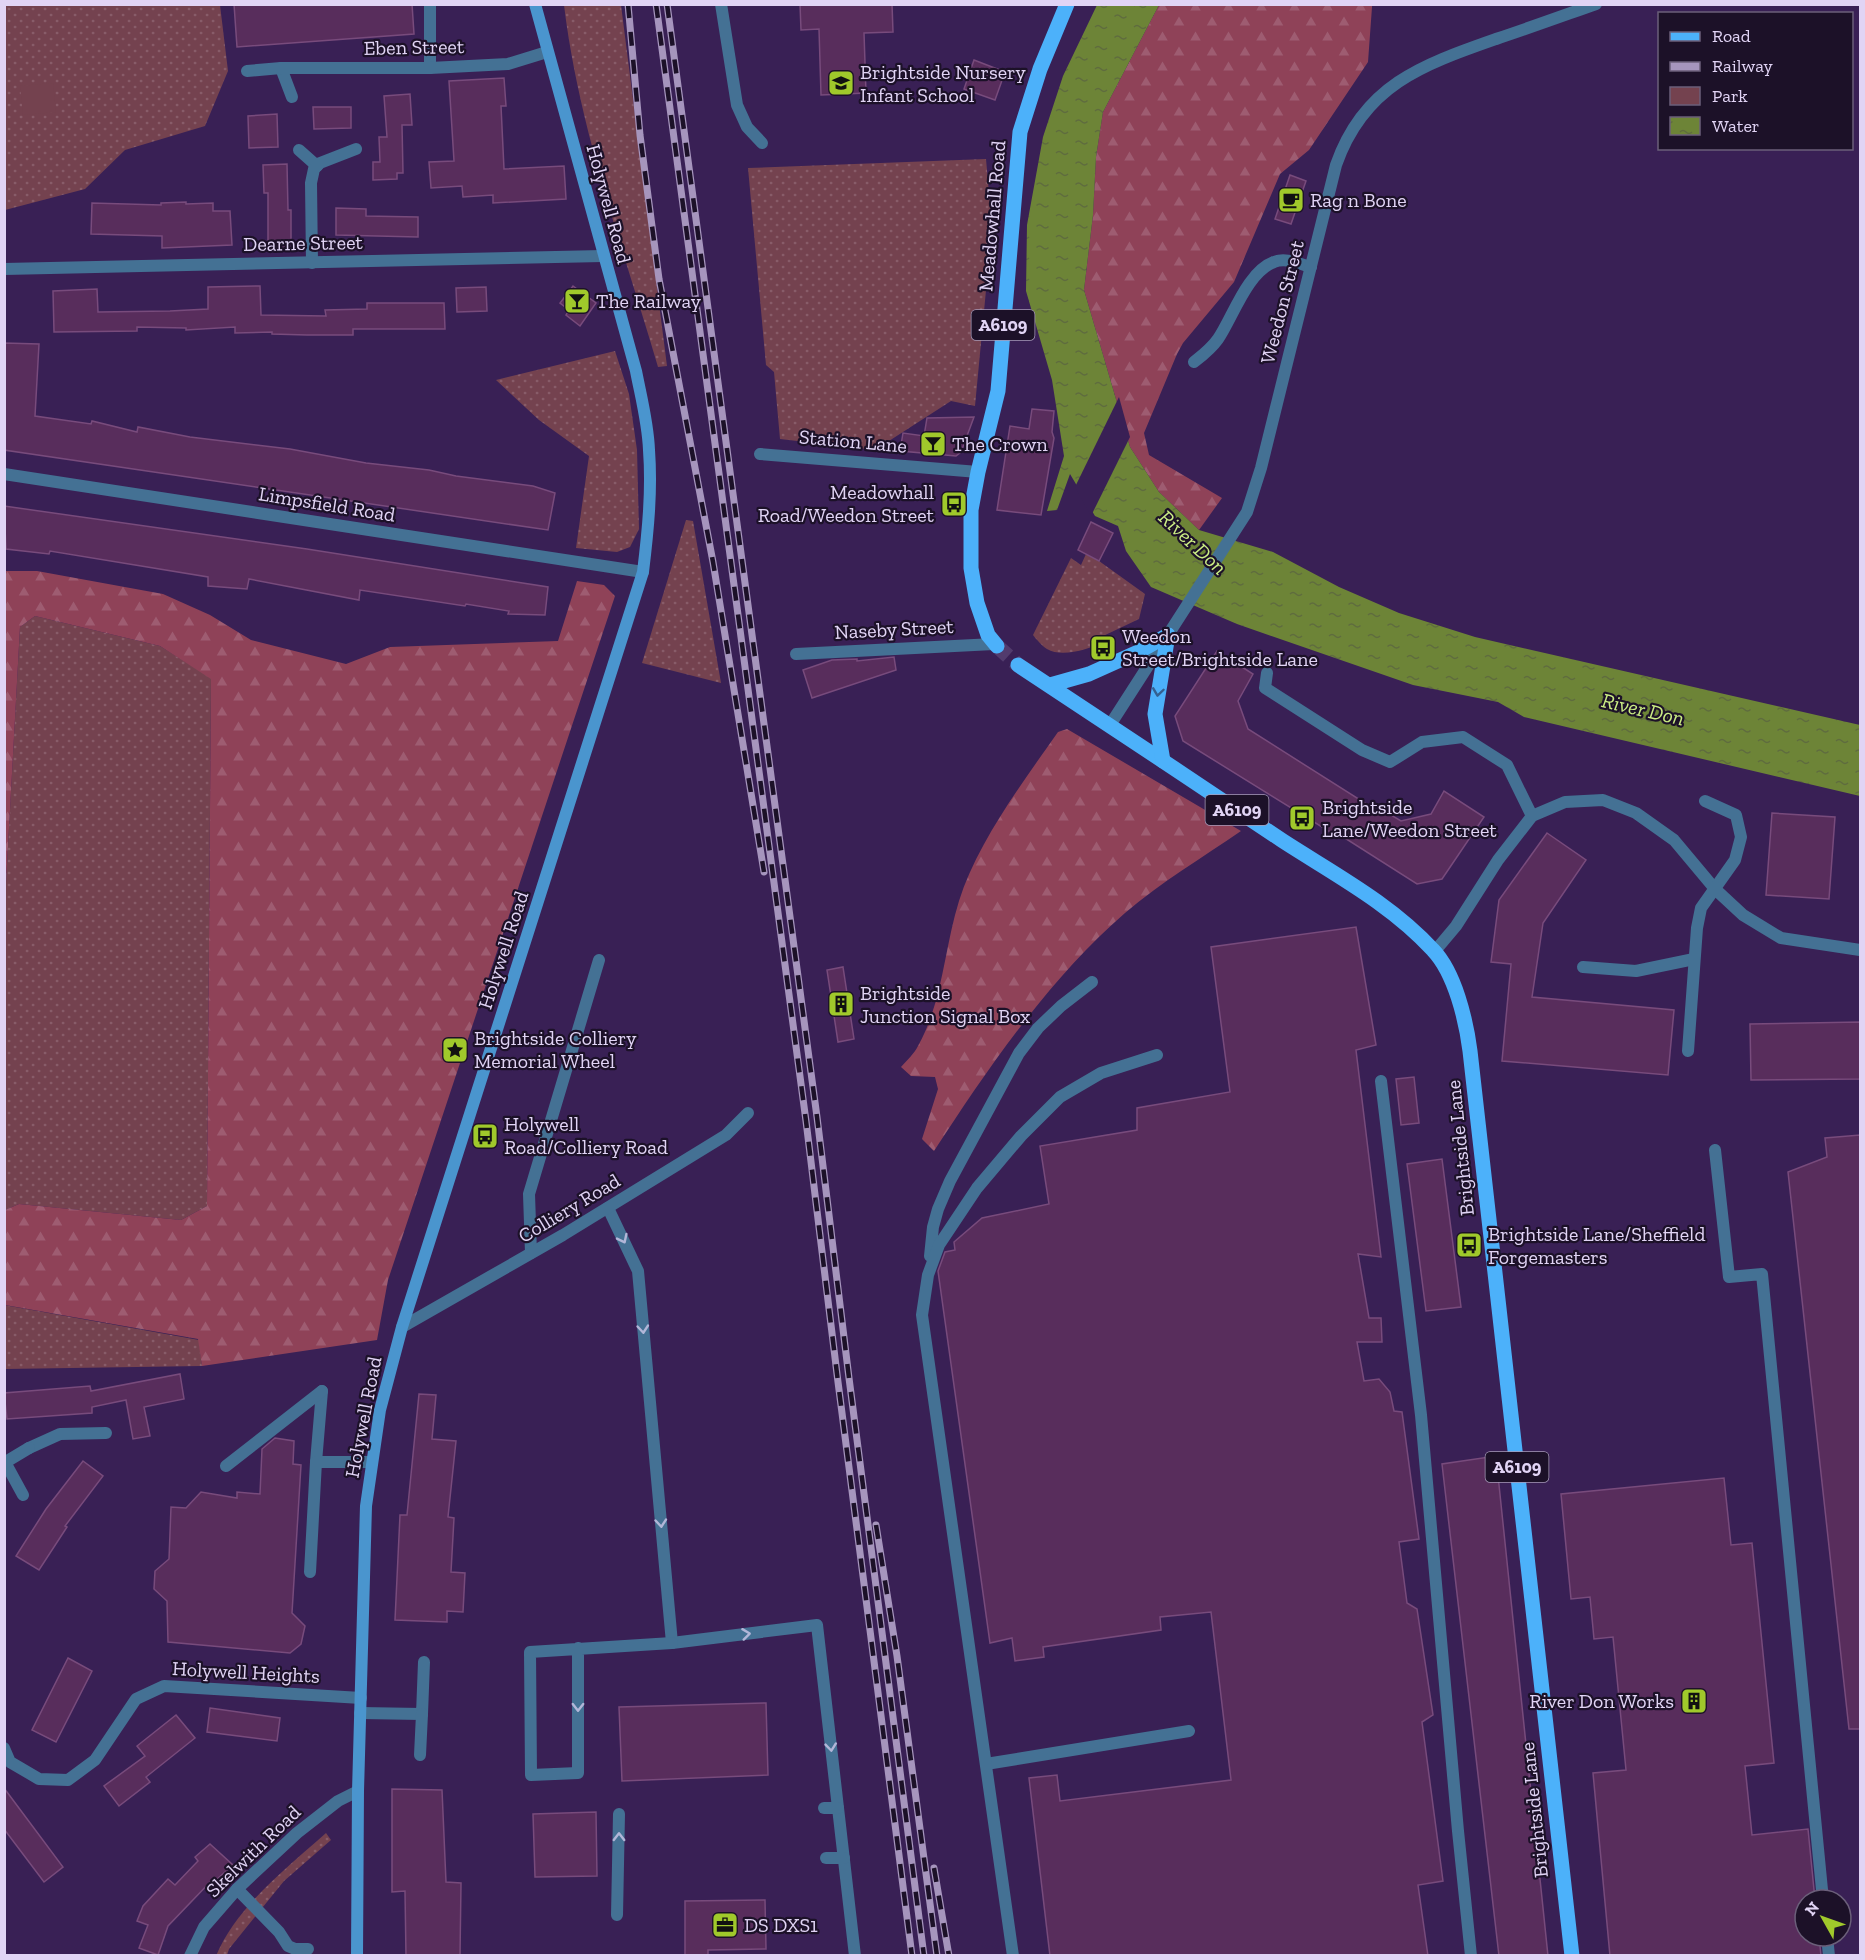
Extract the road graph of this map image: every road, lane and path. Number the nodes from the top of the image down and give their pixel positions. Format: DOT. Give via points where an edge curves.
graph roads {
  1 [pos="430,4"];
  2 [pos="535,4"];
  3 [pos="721,4"];
  4 [pos="1067,4"];
  5 [pos="1596,4"];
  6 [pos="547,52"];
  7 [pos="430,68"];
  8 [pos="281,69"];
  9 [pos="247,71"];
  10 [pos="292,97"];
  11 [pos="762,143"];
  12 [pos="356,149"];
  13 [pos="299,150"];
  14 [pos="316,166"];
  15 [pos="603,256"];
  16 [pos="312,263"];
  17 [pos="1311,267"];
  18 [pos="4,269"];
  19 [pos="1194,362"];
  20 [pos="760,454"];
  21 [pos="978,472"];
  22 [pos="4,474"];
  23 [pos="643,572"];
  24 [pos="1168,635"];
  25 [pos="996,645"];
  26 [pos="796,654"];
  27 [pos="1018,665"];
  28 [pos="1267,673"];
  29 [pos="1050,686"];
  30 [pos="1110,725"];
  31 [pos="1163,761"];
  32 [pos="1705,801"];
  33 [pos="1532,816"];
  34 [pos="1715,889"];
  35 [pos="1860,945"];
  36 [pos="1860,950"];
  37 [pos="1435,951"];
  38 [pos="1694,959"];
  39 [pos="599,960"];
  40 [pos="1583,967"];
  41 [pos="1092,982"];
  42 [pos="1688,1052"];
  43 [pos="1157,1055"];
  44 [pos="1381,1081"];
  45 [pos="748,1113"];
  46 [pos="1715,1150"];
  47 [pos="608,1208"];
  48 [pos="531,1253"];
  49 [pos="928,1275"];
  50 [pos="402,1327"];
  51 [pos="106,1433"];
  52 [pos="316,1462"];
  53 [pos="371,1462"];
  54 [pos="5,1463"];
  55 [pos="226,1466"];
  56 [pos="23,1495"];
  57 [pos="310,1572"];
  58 [pos="672,1643"];
  59 [pos="578,1648"];
  60 [pos="424,1662"];
  61 [pos="361,1698"];
  62 [pos="360,1713"];
  63 [pos="422,1714"];
  64 [pos="1189,1731"];
  65 [pos="4,1749"];
  66 [pos="420,1755"];
  67 [pos="986,1764"];
  68 [pos="358,1791"];
  69 [pos="824,1808"];
  70 [pos="838,1808"];
  71 [pos="619,1814"];
  72 [pos="844,1857"];
  73 [pos="826,1858"];
  74 [pos="1822,1888"];
  75 [pos="237,1889"];
  76 [pos="617,1915"];
  77 [pos="308,1949"];
  78 [pos="190,1956"];
  79 [pos="357,1956"];
  80 [pos="855,1956"];
  81 [pos="1013,1956"];
  82 [pos="1471,1956"];
  83 [pos="1572,1956"];
  1 -- 7 [label="street"];
  2 -- 6 [label="main road, Holywell Road"];
  3 -- 11 [label="street" via="737,105 747,127"];
  4 -- 21 [label="main road, Meadowhall Road / A6109" via="1020,132 998,391"];
  5 -- 17 [label="street, Weedon Street" via="1420,67 1371,105 1342,146"];
  6 -- 7 [label="street, Eben Street" via="508,64"];
  6 -- 15 [label="main road, Holywell Road"];
  7 -- 8 [label="street, Eben Street"];
  8 -- 9 [label="street, Eben Street"];
  8 -- 10 [label="street"];
  12 -- 14 [label="street"];
  13 -- 14 [label="street"];
  14 -- 16 [label="street" via="311,183"];
  15 -- 16 [label="street, Dearne Street"];
  15 -- 23 [label="main road, Holywell Road" via="645,411 650,487"];
  16 -- 18 [label="street, Dearne Street"];
  17 -- 19 [label="street" via="1286,260 1265,267 1239,300 1218,339"];
  17 -- 24 [label="street, Weedon Street" via="1247,512"];
  20 -- 21 [label="street, Station Lane"];
  21 -- 25 [label="main road, Meadowhall Road / A6109" via="971,510 971,568 981,620"];
  22 -- 23 [label="street, Limpsfield Road"];
  23 -- 50 [label="main road, Holywell Road"];
  24 -- 29 [label="main road" via="1089,674"];
  24 -- 30 [label="street, Weedon Street"];
  24 -- 31 [label="main road, one-way" via="1155,714"];
  25 -- 26 [label="street, Naseby Street"];
  27 -- 29 [label="main road, A6109"];
  28 -- 33 [label="street" via="1265,688 1362,750 1390,762 1422,742 1463,737 1507,765"];
  29 -- 30 [label="main road, A6109"];
  30 -- 31 [label="main road, Brightside Lane / A6109"];
  31 -- 37 [label="main road, Brightside Lane / A6109" via="1371,897"];
  32 -- 34 [label="street" via="1736,814 1741,837 1735,860"];
  33 -- 34 [label="street" via="1565,802 1603,800 1614,804 1636,813 1674,840"];
  33 -- 37 [label="street"];
  34 -- 36 [label="street" via="1743,915 1781,938"];
  34 -- 38 [label="street" via="1701,908"];
  35 -- 36 [label="street"];
  37 -- 83 [label="main road, Brightside Lane / A6109" via="1452,982 1467,1033"];
  38 -- 40 [label="street" via="1636,971"];
  38 -- 42 [label="street"];
  39 -- 48 [label="street" via="529,1194"];
  41 -- 49 [label="street" via="1038,1028 1019,1053 938,1209"];
  43 -- 49 [label="street" via="1101,1073 1060,1097 977,1188 939,1245"];
  44 -- 82 [label="street" via="1421,1415"];
  45 -- 47 [label="street, Colliery Road" via="726,1135"];
  46 -- 74 [label="street" via="1729,1277 1762,1274"];
  47 -- 48 [label="street, Colliery Road"];
  47 -- 58 [label="street, one-way" via="638,1270"];
  48 -- 50 [label="street, Colliery Road"];
  49 -- 67 [label="street" via="922,1315"];
  50 -- 53 [label="main road, Holywell Road"];
  51 -- 54 [label="street" via="60,1434"];
  52 -- 53 [label="street"];
  52 -- 55 [label="street" via="321,1391"];
  52 -- 57 [label="street"];
  53 -- 61 [label="main road, Holywell Road" via="366,1506"];
  54 -- 56 [label="street"];
  58 -- 59 [label="street"];
  58 -- 70 [label="street, one-way" via="817,1625"];
  59 -- 59 [label="street, one-way" via="578,1773 531,1775 530,1652"];
  60 -- 63 [label="street"];
  61 -- 62 [label="main road, Holywell Road"];
  61 -- 65 [label="street, Holywell Heights" via="164,1686 136,1699 95,1760 68,1780 39,1779 10,1762"];
  62 -- 63 [label="street"];
  62 -- 68 [label="main road, Holywell Road"];
  63 -- 66 [label="street"];
  64 -- 67 [label="street"];
  67 -- 81 [label="street"];
  68 -- 75 [label="street, Skelwith Road" via="338,1801 297,1833"];
  68 -- 79 [label="main road, Holywell Road"];
  69 -- 70 [label="street"];
  70 -- 72 [label="street"];
  76 -- 71 [label="street, one-way"];
  72 -- 73 [label="street"];
  72 -- 80 [label="street"];
  75 -- 77 [label="street" via="288,1946"];
  75 -- 78 [label="street, Skelwith Road" via="204,1927"];
}
